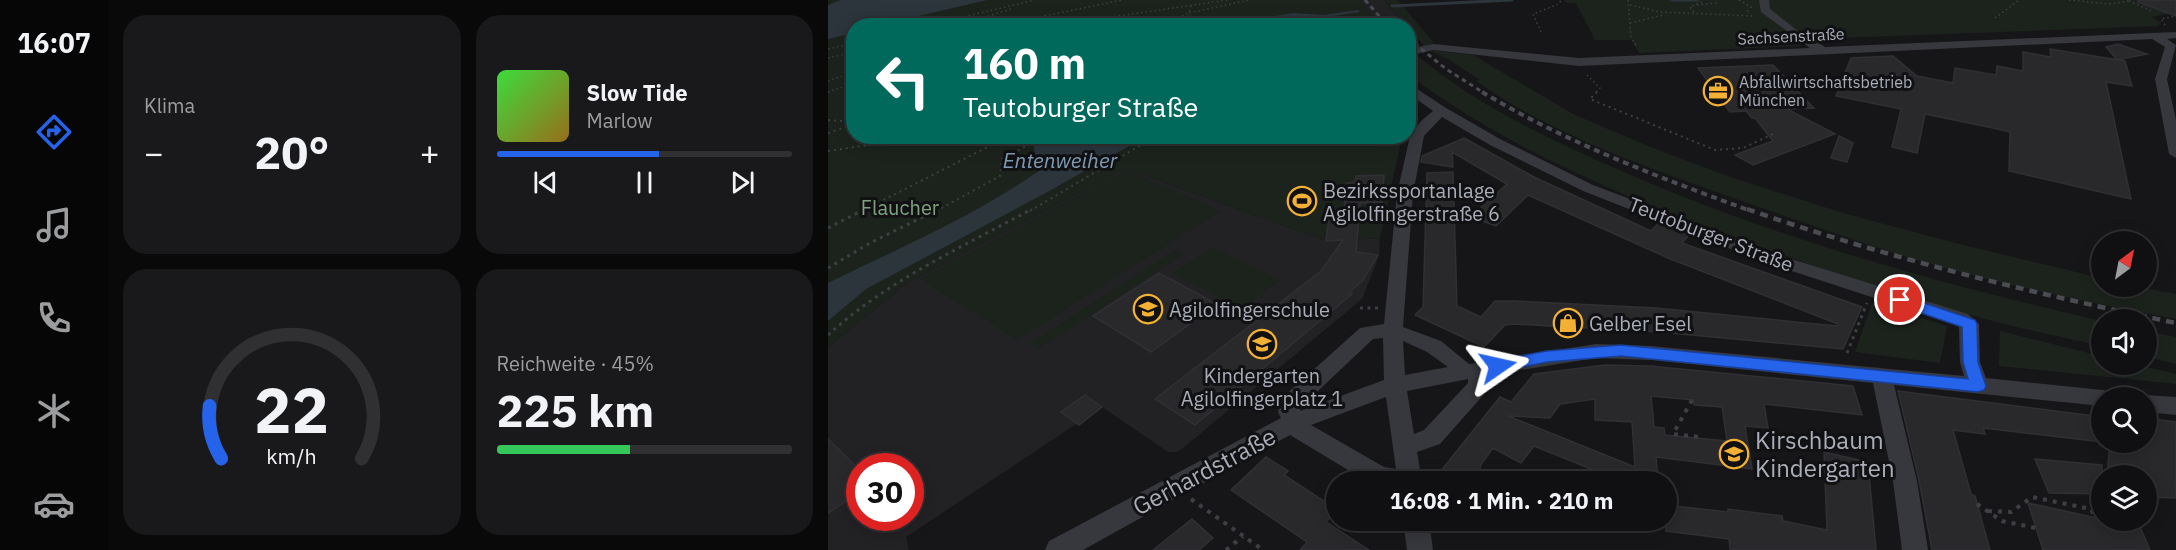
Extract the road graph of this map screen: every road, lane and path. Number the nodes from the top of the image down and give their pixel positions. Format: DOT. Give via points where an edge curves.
graph roads {
  1 [pos="1035,0"];
  2 [pos="1040,0"];
  3 [pos="1122,0"];
  4 [pos="1227,0"];
  5 [pos="1250,0"];
  6 [pos="1561,0"];
  7 [pos="1628,0"];
  8 [pos="1718,0"];
  9 [pos="1739,0"];
  10 [pos="1764,0"];
  11 [pos="2019,0"];
  12 [pos="2069,0"];
  13 [pos="2128,0"];
  14 [pos="1704,2"];
  15 [pos="1027,3"];
  16 [pos="1191,4"];
  17 [pos="1630,5"];
  18 [pos="1697,5"];
  19 [pos="2152,11"];
  20 [pos="1694,12"];
  21 [pos="1669,13"];
  22 [pos="1189,14"];
  23 [pos="1744,14"];
  24 [pos="2162,15"];
  25 [pos="2176,16"];
  26 [pos="2168,17"];
  27 [pos="960,18"];
  28 [pos="982,18"];
  29 [pos="1035,18"];
  30 [pos="1103,18"];
  31 [pos="1178,18"];
  32 [pos="1189,18"];
  33 [pos="1995,18"];
  34 [pos="1779,22"];
  35 [pos="1630,23"];
  36 [pos="2172,31"];
  37 [pos="1541,32"];
  38 [pos="2154,36"];
  39 [pos="846,44"];
  40 [pos="828,49"];
  41 [pos="1416,50"];
  42 [pos="1823,51"];
  43 [pos="846,54"];
  44 [pos="828,58"];
  45 [pos="1644,59"];
  46 [pos="1579,62"];
  47 [pos="846,75"];
  48 [pos="828,81"];
  49 [pos="846,86"];
  50 [pos="828,92"];
  51 [pos="1416,93"];
  52 [pos="1441,111"];
  53 [pos="828,120"];
  54 [pos="846,123"];
  55 [pos="846,125"];
  56 [pos="828,133"];
  57 [pos="1775,133"];
  58 [pos="1416,141"];
  59 [pos="876,144"];
  60 [pos="993,144"];
  61 [pos="1030,144"];
  62 [pos="1142,144"];
  63 [pos="1415,144"];
  64 [pos="828,151"];
  65 [pos="2176,154"];
  66 [pos="828,228"];
  67 [pos="828,268"];
  68 [pos="1869,299"];
  69 [pos="1360,308"];
  70 [pos="1378,308"];
  71 [pos="1393,331"];
  72 [pos="828,335"];
  73 [pos="1847,353"];
  74 [pos="1470,371"];
  75 [pos="1882,377"];
  76 [pos="1395,385"];
  77 [pos="1978,386"];
  78 [pos="2091,397"];
  79 [pos="1692,400"];
  80 [pos="2157,404"];
  81 [pos="2176,406"];
  82 [pos="1294,422"];
  83 [pos="1700,437"];
  84 [pos="1406,446"];
  85 [pos="1370,471"];
  86 [pos="1409,471"];
  87 [pos="1176,486"];
  88 [pos="1977,504"];
  89 [pos="2091,509"];
  90 [pos="1988,511"];
  91 [pos="2036,528"];
  92 [pos="1417,531"];
  93 [pos="1243,536"];
  94 [pos="1058,550"];
  95 [pos="1226,550"];
  96 [pos="1263,550"];
  97 [pos="1420,550"];
  98 [pos="1915,550"];
  1 -- 15 [label="path"];
  2 -- 15 [label="path"];
  3 -- 29 [label="path"];
  4 -- 16 [label="path"];
  5 -- 22 [label="path"];
  6 -- 37 [label="path" via="1533,14"];
  7 -- 17 [label="path"];
  8 -- 18 [label="path"];
  9 -- 23 [label="path" via="1751,7"];
  10 -- 34 [label="street" via="1765,10"];
  11 -- 33 [label="path"];
  12 -- 13 [label="path" via="2109,4"];
  13 -- 19 [label="path"];
  14 -- 18 [label="path"];
  15 -- 27 [label="path"];
  15 -- 28 [label="path"];
  16 -- 22 [label="path"];
  16 -- 30 [label="path"];
  17 -- 21 [label="path"];
  17 -- 35 [label="path"];
  18 -- 20 [label="path" via="1690,7"];
  20 -- 21 [label="path"];
  20 -- 23 [label="path"];
  21 -- 35 [label="path"];
  22 -- 31 [label="path"];
  22 -- 32 [label="path"];
  23 -- 34 [label="path"];
  24 -- 26 [label="path"];
  25 -- 26 [label="path"];
  26 -- 36 [label="path" via="2161,19"];
  34 -- 42 [label="street"];
  35 -- 45 [label="path" via="1631,37"];
  36 -- 38 [label="street, Sachsenstraße"];
  38 -- 42 [label="street, Sachsenstraße"];
  38 -- 65 [label="street" via="2171,46 2161,79"];
  39 -- 40 [label="path"];
  41 -- 46 [label="street, Sachsenstraße" via="1448,48"];
  42 -- 45 [label="street, Sachsenstraße"];
  43 -- 44 [label="path"];
  45 -- 46 [label="street, Sachsenstraße"];
  46 -- 57 [label="path" via="1577,65 1600,88 1590,99 1714,150 1743,148"];
  47 -- 48 [label="path"];
  49 -- 50 [label="path"];
  51 -- 52 [label="street, Teutoburger Straße"];
  52 -- 58 [label="street" via="1426,124"];
  52 -- 77 [label="street, Teutoburger Straße" via="1596,191 1770,258 1961,319 1971,330 1970,362"];
  53 -- 54 [label="path"];
  55 -- 56 [label="path"];
  59 -- 64 [label="path"];
  60 -- 66 [label="path"];
  61 -- 67 [label="path" via="1002,159 1000,176 972,195 883,236"];
  62 -- 72 [label="path" via="1074,187 892,286 850,314"];
  63 -- 71 [label="street" via="1405,194"];
  68 -- 73 [label="path"];
  69 -- 70 [label="path"];
  71 -- 74 [label="street" via="1405,333 1454,358"];
  71 -- 76 [label="street"];
  71 -- 82 [label="street" via="1367,333 1290,404"];
  74 -- 75 [label="street, Gerhardstraße" via="1547,357 1621,351"];
  74 -- 76 [label="street, Gerhardstraße"];
  74 -- 84 [label="street" via="1478,386 1432,437"];
  75 -- 77 [label="street, Gerhardstraße"];
  75 -- 98 [label="street" via="1905,481"];
  76 -- 82 [label="street, Gerhardstraße"];
  76 -- 84 [label="street"];
  77 -- 78 [label="street, Gerhardstraße"];
  79 -- 83 [label="path" via="1673,434"];
  80 -- 81 [label="street"];
  82 -- 85 [label="street" via="1297,428"];
  82 -- 87 [label="street, Gerhardstraße"];
  84 -- 86 [label="street"];
  87 -- 93 [label="path"];
  87 -- 94 [label="street, Gerhardstraße"];
  88 -- 90 [label="path"];
  89 -- 90 [label="path" via="2032,497 2011,512"];
  90 -- 91 [label="path" via="2002,521"];
  92 -- 97 [label="street"];
  93 -- 95 [label="path"];
  93 -- 96 [label="path"];
}
